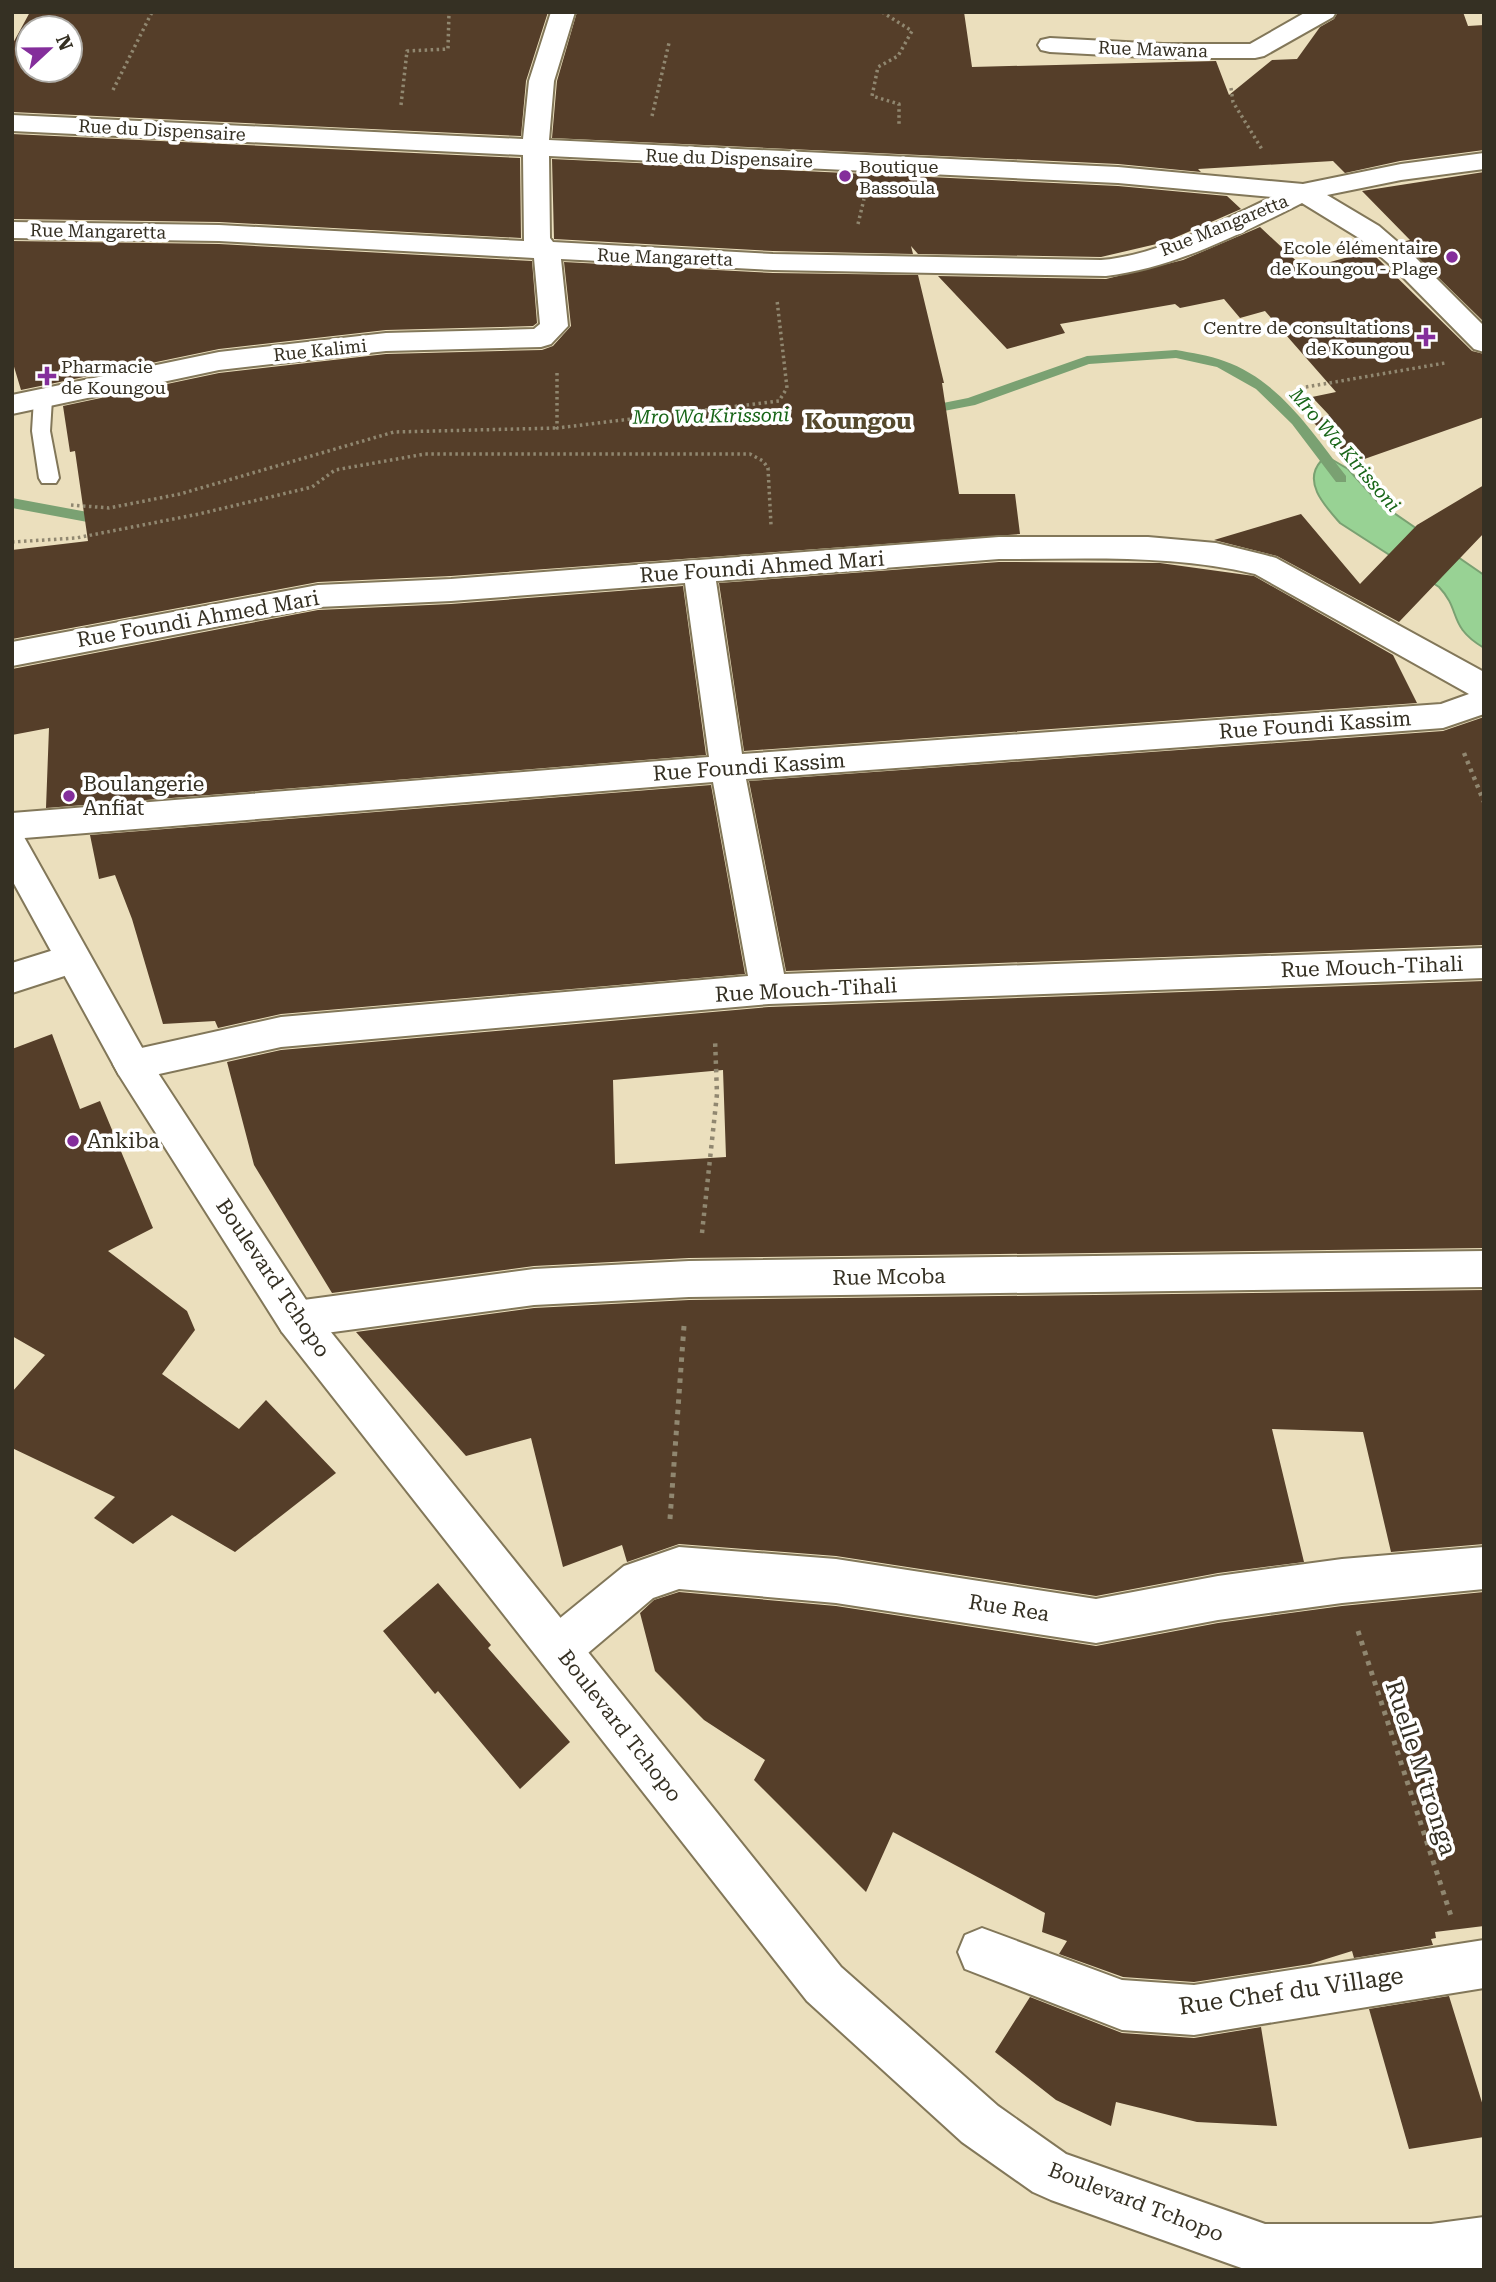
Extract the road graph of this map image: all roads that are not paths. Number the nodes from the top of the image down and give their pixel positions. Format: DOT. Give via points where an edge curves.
graph roads {
  1 [pos="563,12"];
  2 [pos="1324,12"];
  3 [pos="1050,46"];
  4 [pos="12,123"];
  5 [pos="537,150"];
  6 [pos="1484,161"];
  7 [pos="1303,192"];
  8 [pos="12,230"];
  9 [pos="547,252"];
  10 [pos="1484,343"];
  11 [pos="43,399"];
  12 [pos="12,405"];
  13 [pos="50,478"];
  14 [pos="699,571"];
  15 [pos="12,654"];
  16 [pos="1484,687"];
  17 [pos="1484,701"];
  18 [pos="727,768"];
  19 [pos="12,826"];
  20 [pos="12,847"];
  21 [pos="73,959"];
  22 [pos="1484,963"];
  23 [pos="12,978"];
  24 [pos="769,989"];
  25 [pos="132,1064"];
  26 [pos="1484,1269"];
  27 [pos="296,1319"];
  28 [pos="1484,1568"];
  29 [pos="559,1648"];
  30 [pos="982,1952"];
  31 [pos="1476,1965"];
  32 [pos="1484,2243"];
  1 -- 5 [label="street" via="540,91"];
  2 -- 3 [label="street, Rue Mawana" via="1255,51"];
  4 -- 5 [label="street, Rue du Dispensaire"];
  5 -- 7 [label="street, Rue du Dispensaire" via="1118,175"];
  5 -- 9 [label="street" via="536,239"];
  6 -- 7 [label="street, Rue du Dispensaire"];
  7 -- 9 [label="street, Rue Mangaretta" via="1216,232 1116,266 1073,269 773,262"];
  7 -- 10 [label="street" via="1370,232"];
  8 -- 9 [label="street, Rue Mangaretta" via="219,233"];
  9 -- 11 [label="street, Rue Kalimi" via="554,326 541,338 386,342 232,359"];
  11 -- 12 [label="street, Rue Kalimi"];
  11 -- 13 [label="lane" via="41,431"];
  14 -- 15 [label="street, Rue Foundi Ahmed Mari" via="318,596"];
  14 -- 16 [label="street, Rue Foundi Ahmed Mari" via="999,548 1148,548 1216,554 1265,566"];
  14 -- 18 [label="street"];
  17 -- 18 [label="street, Rue Foundi Kassim" via="1443,716"];
  18 -- 19 [label="street, Rue Foundi Kassim"];
  18 -- 24 [label="street"];
  20 -- 21 [label="street, Boulevard Tchopo"];
  21 -- 23 [label="street"];
  21 -- 25 [label="street, Boulevard Tchopo"];
  22 -- 24 [label="street, Rue Mouch-Tihali"];
  24 -- 25 [label="street, Rue Mouch-Tihali" via="281,1032"];
  25 -- 27 [label="street, Boulevard Tchopo"];
  26 -- 27 [label="street, Rue Mcoba" via="689,1279 534,1287"];
  27 -- 29 [label="street, Boulevard Tchopo"];
  28 -- 29 [label="street, Rue Rea" via="1342,1581 1096,1621 836,1581 680,1568 640,1581"];
  29 -- 32 [label="street, Boulevard Tchopo" via="824,1984 980,2124 1051,2174 1265,2250 1431,2250"];
  30 -- 31 [label="street, Rue Chef du Village" via="1122,2005 1194,2010"];
}
